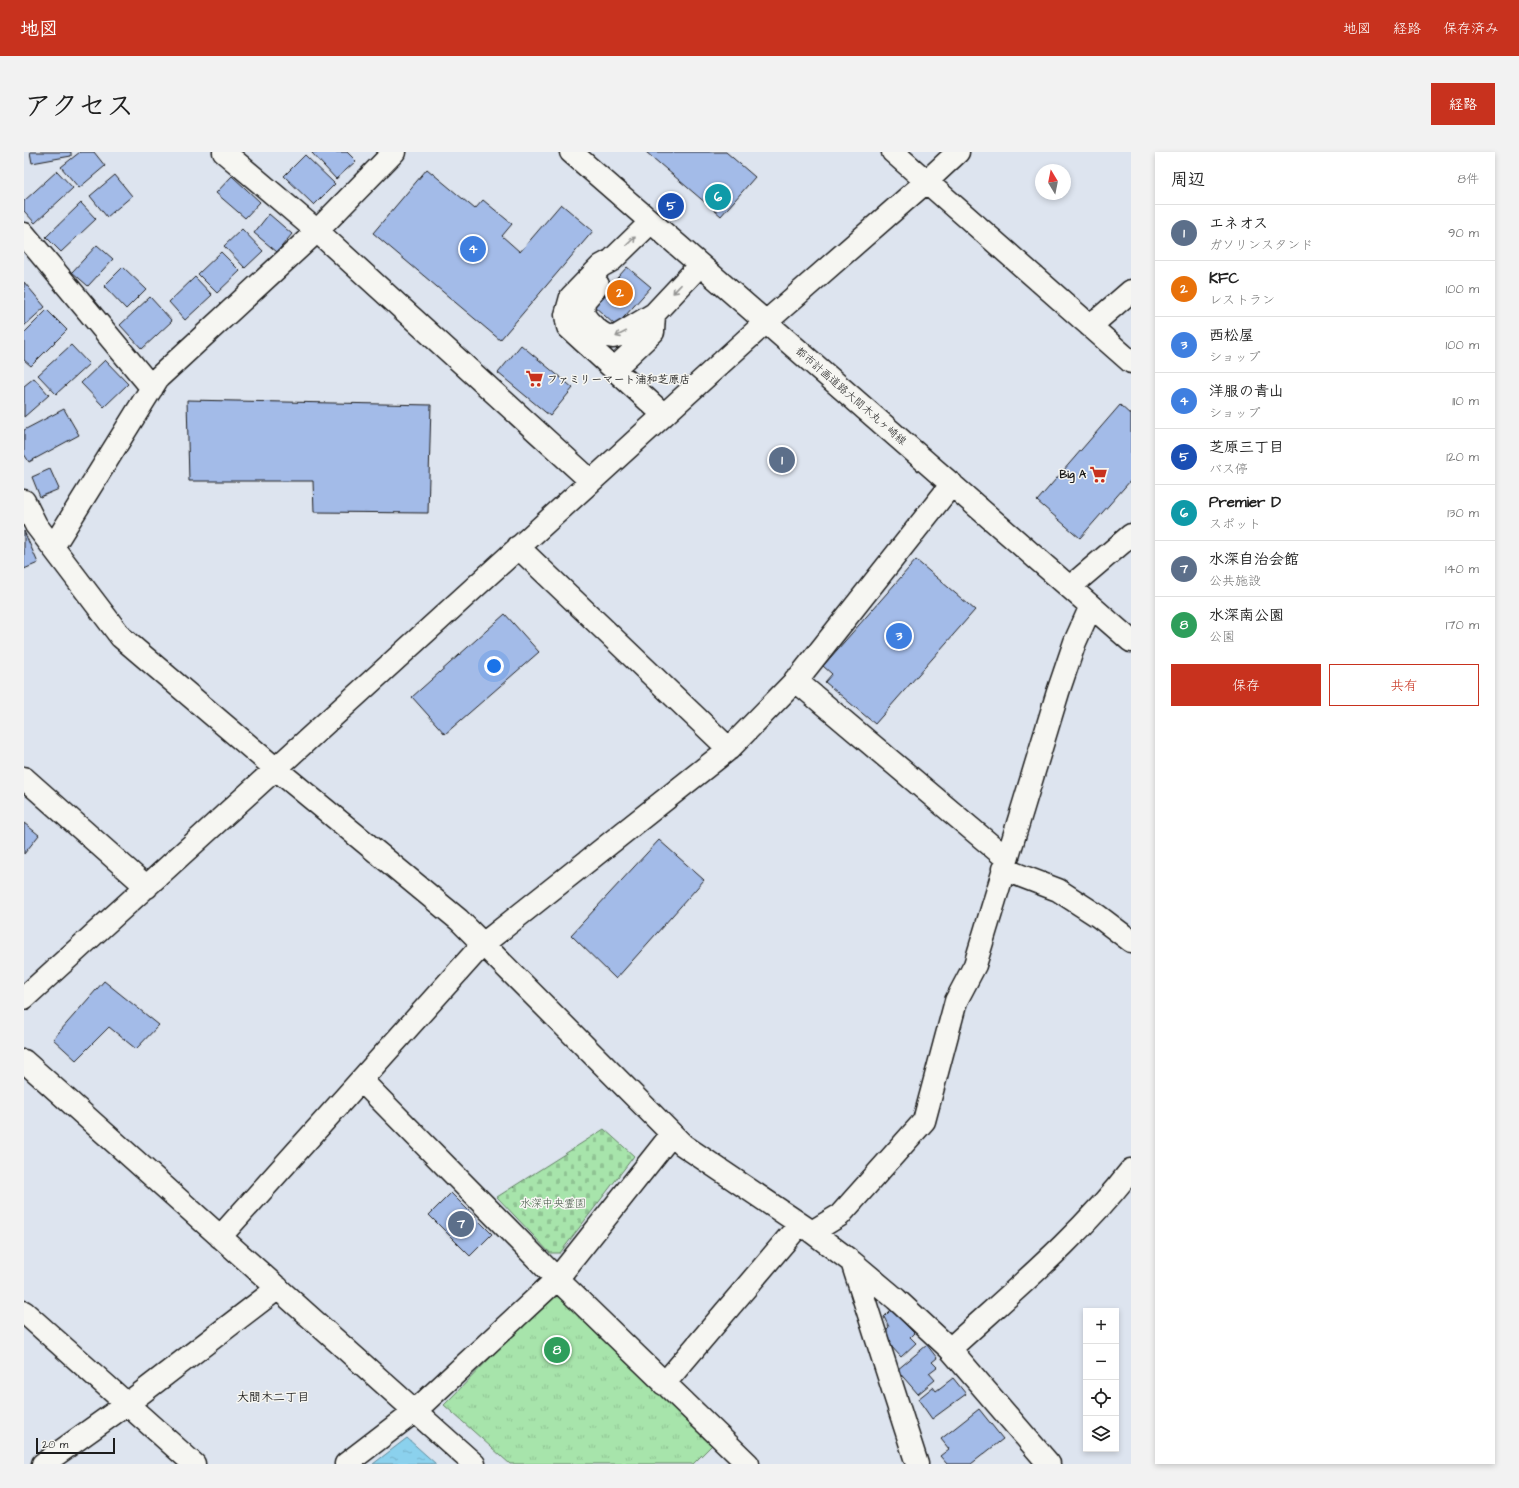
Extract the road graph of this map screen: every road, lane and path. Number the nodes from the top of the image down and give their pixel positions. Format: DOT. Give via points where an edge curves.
graph roads {
  1 [pos="224,152"];
  2 [pos="394,152"];
  3 [pos="571,152"];
  4 [pos="893,152"];
  5 [pos="958,152"];
  6 [pos="927,181"];
  7 [pos="651,222"];
  8 [pos="317,231"];
  9 [pos="24,234"];
  10 [pos="612,260"];
  11 [pos="700,264"];
  12 [pos="1131,291"];
  13 [pos="654,314"];
  14 [pos="766,322"];
  15 [pos="1089,325"];
  16 [pos="1131,362"];
  17 [pos="614,369"];
  18 [pos="152,388"];
  19 [pos="664,415"];
  20 [pos="591,481"];
  21 [pos="952,484"];
  22 [pos="24,501"];
  23 [pos="1131,535"];
  24 [pos="53,547"];
  25 [pos="518,547"];
  26 [pos="1070,587"];
  27 [pos="1091,606"];
  28 [pos="1131,641"];
  29 [pos="795,680"];
  30 [pos="729,749"];
  31 [pos="276,769"];
  32 [pos="24,778"];
  33 [pos="1005,863"];
  34 [pos="147,887"];
  35 [pos="1131,941"];
  36 [pos="482,944"];
  37 [pos="24,998"];
  38 [pos="24,1061"];
  39 [pos="361,1080"];
  40 [pos="672,1134"];
  41 [pos="1131,1170"];
  42 [pos="806,1228"];
  43 [pos="220,1237"];
  44 [pos="852,1262"];
  45 [pos="557,1279"];
  46 [pos="278,1288"];
  47 [pos="24,1312"];
  48 [pos="950,1349"];
  49 [pos="664,1384"];
  50 [pos="126,1404"];
  51 [pos="415,1411"];
  52 [pos="43,1464"];
  53 [pos="194,1464"];
  54 [pos="346,1464"];
  55 [pos="474,1464"];
  56 [pos="748,1464"];
  57 [pos="917,1464"];
  58 [pos="1049,1464"];
  1 -- 8 [label="street"];
  2 -- 8 [label="street"];
  3 -- 7 [label="street, 都市計画道路大間木丸ヶ崎線"];
  4 -- 6 [label="street"];
  5 -- 6 [label="street"];
  6 -- 14 [label="street"];
  6 -- 15 [label="street"];
  10 -- 7 [label="street, one-way"];
  7 -- 11 [label="street, 都市計画道路大間木丸ヶ崎線"];
  8 -- 18 [label="street" via="158,378"];
  8 -- 20 [label="street"];
  9 -- 18 [label="street"];
  13 -- 10 [label="street, one-way" via="613,337 601,333 587,320 583,314 584,301 611,271"];
  10 -- 17 [label="street" via="601,266 571,297 566,314 568,327"];
  11 -- 13 [label="street, one-way"];
  11 -- 14 [label="street, 都市計画道路大間木丸ヶ崎線"];
  12 -- 15 [label="street"];
  13 -- 17 [label="street" via="654,332"];
  14 -- 19 [label="street"];
  14 -- 21 [label="street, 都市計画道路大間木丸ヶ崎線"];
  15 -- 16 [label="street"];
  17 -- 19 [label="street"];
  18 -- 24 [label="street"];
  19 -- 20 [label="street"];
  20 -- 25 [label="street"];
  21 -- 26 [label="street, 都市計画道路大間木丸ヶ崎線"];
  21 -- 29 [label="street"];
  22 -- 24 [label="street" via="36,525"];
  23 -- 26 [label="street"];
  24 -- 31 [label="street" via="121,637"];
  25 -- 30 [label="street"];
  25 -- 31 [label="street"];
  26 -- 27 [label="street, 都市計画道路大間木丸ヶ崎線"];
  27 -- 28 [label="street, 都市計画道路大間木丸ヶ崎線"];
  27 -- 33 [label="street" via="1074,642"];
  29 -- 30 [label="street"];
  29 -- 33 [label="street"];
  30 -- 36 [label="street"];
  31 -- 34 [label="street"];
  31 -- 36 [label="street" via="459,920"];
  32 -- 34 [label="street"];
  33 -- 35 [label="street" via="1058,890"];
  33 -- 42 [label="street" via="975,965 956,1002 924,1121 840,1215"];
  34 -- 37 [label="street"];
  36 -- 39 [label="street"];
  36 -- 40 [label="street"];
  38 -- 43 [label="street"];
  39 -- 43 [label="street"];
  39 -- 45 [label="street"];
  40 -- 42 [label="street" via="683,1145"];
  40 -- 45 [label="street"];
  41 -- 48 [label="street" via="1082,1226"];
  42 -- 44 [label="street"];
  42 -- 49 [label="street"];
  43 -- 46 [label="street"];
  44 -- 48 [label="street"];
  44 -- 57 [label="street"];
  45 -- 49 [label="street"];
  45 -- 51 [label="street"];
  46 -- 50 [label="street"];
  46 -- 51 [label="street"];
  47 -- 50 [label="street"];
  48 -- 58 [label="street"];
  49 -- 56 [label="street"];
  50 -- 52 [label="street"];
  50 -- 53 [label="street"];
  51 -- 54 [label="street"];
  51 -- 55 [label="street"];
}
